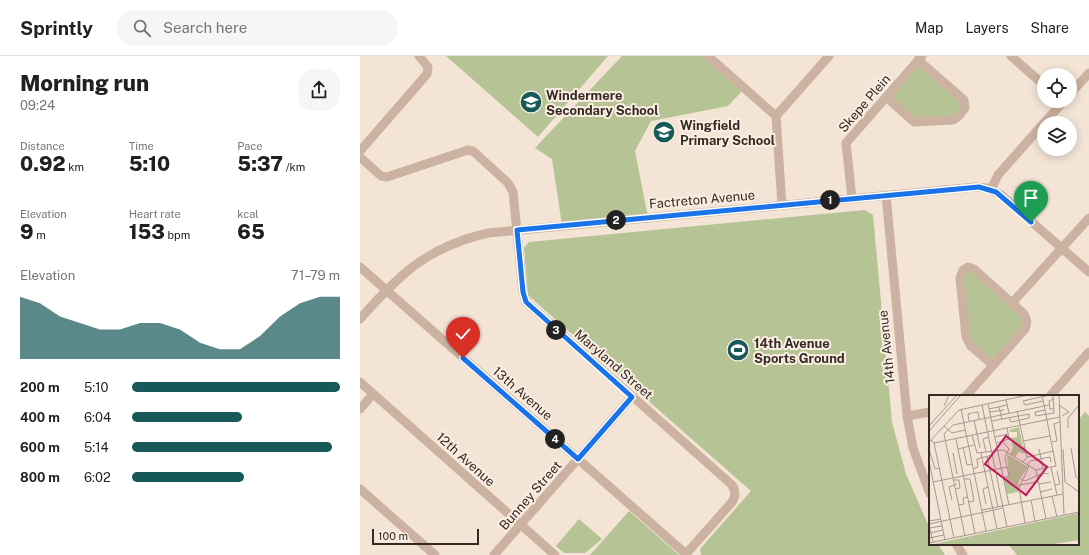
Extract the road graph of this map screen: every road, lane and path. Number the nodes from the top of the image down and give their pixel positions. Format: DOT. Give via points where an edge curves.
graph roads {
  1 [pos="419,56"];
  2 [pos="708,56"];
  3 [pos="829,56"];
  4 [pos="1011,56"];
  5 [pos="920,58"];
  6 [pos="1089,72"];
  7 [pos="1037,79"];
  8 [pos="1077,86"];
  9 [pos="886,96"];
  10 [pos="1057,108"];
  11 [pos="776,116"];
  12 [pos="1050,116"];
  13 [pos="1037,131"];
  14 [pos="360,151"];
  15 [pos="360,157"];
  16 [pos="991,190"];
  17 [pos="886,195"];
  18 [pos="852,198"];
  19 [pos="782,205"];
  20 [pos="1089,218"];
  21 [pos="517,230"];
  22 [pos="1062,248"];
  23 [pos="360,267"];
  24 [pos="1089,272"];
  25 [pos="386,290"];
  26 [pos="1012,303"];
  27 [pos="360,319"];
  28 [pos="1089,352"];
  29 [pos="993,365"];
  30 [pos="360,382"];
  31 [pos="373,394"];
  32 [pos="967,395"];
  33 [pos="1051,395"];
  34 [pos="632,397"];
  35 [pos="360,409"];
  36 [pos="929,412"];
  37 [pos="907,416"];
  38 [pos="578,459"];
  39 [pos="360,489"];
  40 [pos="929,491"];
  41 [pos="521,525"];
  42 [pos="957,545"];
  43 [pos="435,555"];
  44 [pos="494,555"];
  45 [pos="555,555"];
  46 [pos="687,555"];
  47 [pos="963,555"];
  1 -- 14 [label="street" via="428,67 427,74"];
  2 -- 11 [label="street"];
  3 -- 11 [label="street"];
  4 -- 7 [label="street"];
  5 -- 9 [label="street, Skepe Plein"];
  5 -- 9 [label="street" via="964,100 965,108 958,117 951,120 914,122"];
  6 -- 8 [label="street"];
  9 -- 18 [label="street, Skepe Plein" via="846,143"];
  10 -- 12 [label="street"];
  11 -- 19 [label="street"];
  13 -- 16 [label="street" via="998,175"];
  15 -- 21 [label="street, Maryland Street" via="381,176 387,178 463,151 473,152 511,187"];
  16 -- 17 [label="street, Factreton Avenue" via="979,187"];
  16 -- 22 [label="street" via="1001,195"];
  17 -- 18 [label="street, Factreton Avenue"];
  17 -- 37 [label="street, 14th Avenue"];
  18 -- 19 [label="street, Factreton Avenue"];
  19 -- 21 [label="street, Factreton Avenue"];
  20 -- 22 [label="street"];
  21 -- 25 [label="street, Factreton Avenue" via="470,237 443,248 408,270"];
  21 -- 34 [label="street, Maryland Street" via="526,302"];
  22 -- 24 [label="street"];
  22 -- 26 [label="street"];
  23 -- 25 [label="street, 13th Avenue"];
  25 -- 27 [label="street, Factreton Avenue"];
  25 -- 38 [label="street, 13th Avenue"];
  26 -- 29 [label="street" via="1026,317 1027,324"];
  26 -- 29 [label="street" via="974,269 968,267 963,270 960,278 966,337"];
  28 -- 33 [label="street"];
  29 -- 32 [label="street"];
  30 -- 31 [label="street, 12th Avenue"];
  31 -- 35 [label="street"];
  31 -- 41 [label="street, 12th Avenue"];
  34 -- 38 [label="street, Bunney Street"];
  34 -- 46 [label="street, Maryland Street" via="734,489 735,496 732,502"];
  36 -- 37 [label="street"];
  37 -- 40 [label="street, 14th Avenue" via="913,448"];
  38 -- 41 [label="street, Bunney Street"];
  38 -- 46 [label="street, 13th Avenue"];
  39 -- 43 [label="street"];
  41 -- 44 [label="street, Bunney Street"];
  41 -- 45 [label="street, 12th Avenue"];
  42 -- 47 [label="street"];
}
